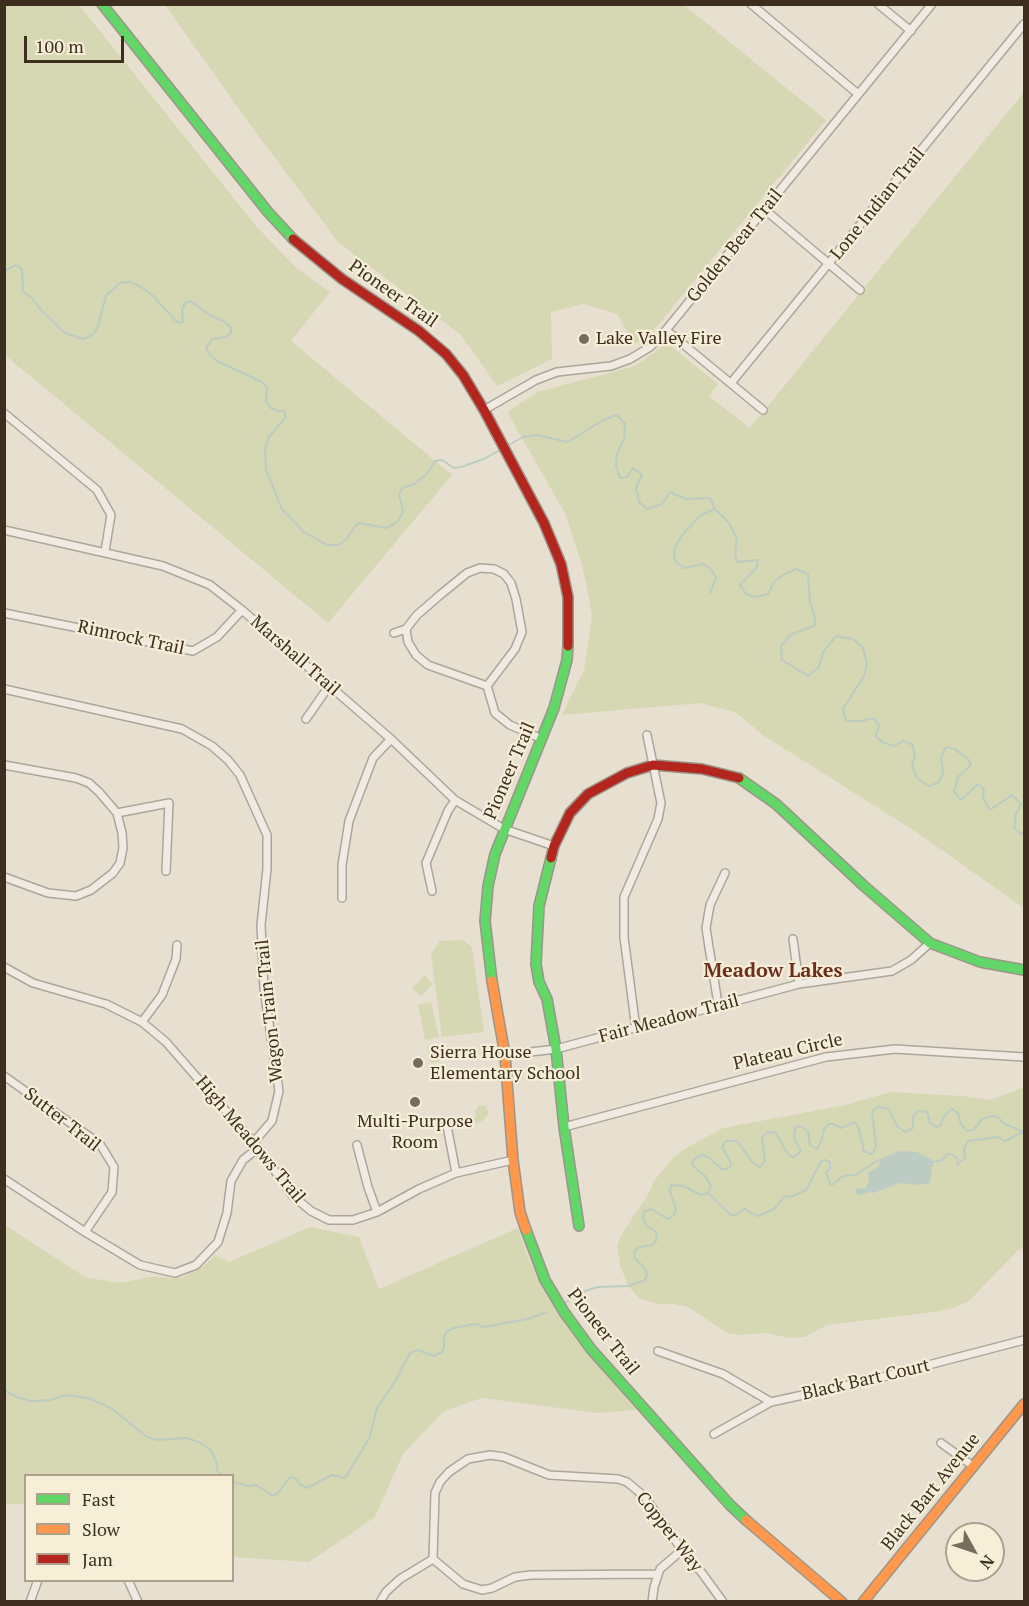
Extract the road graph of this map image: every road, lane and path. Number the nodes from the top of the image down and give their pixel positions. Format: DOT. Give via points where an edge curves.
graph roads {
  1 [pos="102,4"];
  2 [pos="751,4"];
  3 [pos="878,4"];
  4 [pos="933,4"];
  5 [pos="1024,24"];
  6 [pos="911,31"];
  7 [pos="858,94"];
  8 [pos="764,209"];
  9 [pos="829,263"];
  10 [pos="861,290"];
  11 [pos="666,330"];
  12 [pos="731,382"];
  13 [pos="484,410"];
  14 [pos="764,410"];
  15 [pos="4,413"];
  16 [pos="4,530"];
  17 [pos="105,551"];
  18 [pos="242,610"];
  19 [pos="4,612"];
  20 [pos="406,629"];
  21 [pos="394,633"];
  22 [pos="329,686"];
  23 [pos="487,686"];
  24 [pos="4,689"];
  25 [pos="306,719"];
  26 [pos="647,735"];
  27 [pos="391,739"];
  28 [pos="542,739"];
  29 [pos="4,765"];
  30 [pos="653,765"];
  31 [pos="455,800"];
  32 [pos="117,813"];
  33 [pos="504,829"];
  34 [pos="554,846"];
  35 [pos="166,871"];
  36 [pos="725,873"];
  37 [pos="4,877"];
  38 [pos="432,891"];
  39 [pos="342,898"];
  40 [pos="793,939"];
  41 [pos="930,943"];
  42 [pos="177,945"];
  43 [pos="4,967"];
  44 [pos="1024,970"];
  45 [pos="799,984"];
  46 [pos="718,1005"];
  47 [pos="142,1022"];
  48 [pos="636,1029"];
  49 [pos="556,1049"];
  50 [pos="505,1055"];
  51 [pos="1024,1057"];
  52 [pos="4,1076"];
  53 [pos="447,1126"];
  54 [pos="564,1127"];
  55 [pos="253,1143"];
  56 [pos="357,1145"];
  57 [pos="260,1150"];
  58 [pos="513,1160"];
  59 [pos="456,1173"];
  60 [pos="4,1179"];
  61 [pos="377,1212"];
  62 [pos="579,1226"];
  63 [pos="85,1232"];
  64 [pos="1024,1340"];
  65 [pos="658,1351"];
  66 [pos="771,1402"];
  67 [pos="1024,1404"];
  68 [pos="714,1434"];
  69 [pos="941,1443"];
  70 [pos="973,1466"];
  71 [pos="682,1550"];
  72 [pos="433,1559"];
  73 [pos="657,1574"];
  74 [pos="37,1582"];
  75 [pos="128,1582"];
  76 [pos="30,1602"];
  77 [pos="138,1602"];
  78 [pos="380,1602"];
  79 [pos="652,1602"];
  80 [pos="723,1602"];
  81 [pos="842,1602"];
  82 [pos="863,1602"];
  1 -- 13 [label="main road, Pioneer Trail" via="280,226 306,252 446,354"];
  2 -- 7 [label="street"];
  3 -- 6 [label="street"];
  4 -- 6 [label="street, Golden Bear Trail"];
  5 -- 9 [label="street, Lone Indian Trail"];
  6 -- 7 [label="street, Golden Bear Trail"];
  7 -- 8 [label="street, Golden Bear Trail"];
  8 -- 9 [label="street"];
  8 -- 11 [label="street, Golden Bear Trail"];
  9 -- 10 [label="street"];
  9 -- 12 [label="street, Lone Indian Trail"];
  11 -- 12 [label="street"];
  11 -- 13 [label="street, Golden Bear Trail" via="650,347 630,359 611,366 557,372"];
  12 -- 14 [label="street"];
  13 -- 28 [label="main road, Pioneer Trail" via="553,544 568,597 569,640 564,676"];
  15 -- 17 [label="street" via="97,490 111,515"];
  16 -- 17 [label="street, Marshall Trail"];
  17 -- 18 [label="street, Marshall Trail" via="163,566 210,585"];
  18 -- 19 [label="street, Rimrock Trail" via="217,637 193,651"];
  18 -- 22 [label="street, Marshall Trail"];
  20 -- 21 [label="street"];
  20 -- 23 [label="street" via="408,642 428,665"];
  20 -- 23 [label="street" via="467,573 480,568 504,574 516,599 522,632 515,649"];
  22 -- 25 [label="street"];
  22 -- 27 [label="street, Marshall Trail"];
  23 -- 28 [label="street" via="495,713 510,725"];
  24 -- 55 [label="street, Wagon Train Trail" via="182,729 212,746 240,775 267,835 261,925 264,989 279,1091 272,1121"];
  26 -- 30 [label="street"];
  27 -- 31 [label="street, Marshall Trail"];
  27 -- 39 [label="street" via="373,758 349,821"];
  28 -- 33 [label="main road, Pioneer Trail"];
  29 -- 32 [label="street" via="89,783"];
  30 -- 34 [label="main road" via="627,773 588,794 570,813"];
  30 -- 41 [label="main road" via="736,776 776,804"];
  30 -- 48 [label="street" via="661,803 658,819 624,897 624,937"];
  31 -- 33 [label="street, Marshall Trail"];
  31 -- 38 [label="street" via="426,863"];
  32 -- 35 [label="street" via="169,803"];
  32 -- 37 [label="street" via="123,848 120,863 103,883 91,890 76,896 48,893"];
  33 -- 34 [label="street, Marshall Trail"];
  33 -- 50 [label="main road, Pioneer Trail" via="490,871 486,921 490,972"];
  34 -- 49 [label="main road" via="539,906 536,964"];
  36 -- 46 [label="street" via="710,904 706,928"];
  40 -- 45 [label="street"];
  41 -- 44 [label="main road" via="980,962"];
  41 -- 45 [label="street, Fair Meadow Trail" via="892,971"];
  42 -- 47 [label="street" via="176,959 162,995"];
  43 -- 47 [label="street, High Meadows Trail" via="33,983 106,1004"];
  45 -- 46 [label="street, Fair Meadow Trail"];
  46 -- 48 [label="street, Fair Meadow Trail"];
  47 -- 55 [label="street, High Meadows Trail" via="166,1042"];
  48 -- 49 [label="street, Fair Meadow Trail"];
  49 -- 50 [label="street, Fair Meadow Trail"];
  49 -- 54 [label="main road"];
  50 -- 58 [label="main road, Pioneer Trail"];
  51 -- 54 [label="street, Plateau Circle" via="895,1049 826,1057"];
  52 -- 63 [label="street, Sutter Trail" via="100,1144 114,1167 112,1191"];
  53 -- 59 [label="street"];
  54 -- 62 [label="main road"];
  55 -- 57 [label="street, High Meadows Trail"];
  56 -- 61 [label="street"];
  57 -- 61 [label="street, High Meadows Trail" via="293,1196 311,1211 330,1220 353,1220"];
  57 -- 63 [label="street" via="243,1160 231,1181 218,1242 196,1265 175,1273 140,1265"];
  58 -- 59 [label="street, High Meadows Trail"];
  58 -- 81 [label="main road, Pioneer Trail" via="528,1241 554,1296 578,1331 730,1505"];
  59 -- 61 [label="street, High Meadows Trail"];
  60 -- 63 [label="street"];
  64 -- 66 [label="street, Black Bart Court"];
  65 -- 66 [label="street" via="723,1374"];
  66 -- 68 [label="street, Black Bart Court"];
  67 -- 70 [label="main road, Black Bart Avenue"];
  69 -- 70 [label="street"];
  70 -- 82 [label="main road, Black Bart Avenue"];
  71 -- 72 [label="street, Copper Way" via="645,1497 627,1482 549,1475 490,1455 468,1459 440,1482 435,1493"];
  71 -- 73 [label="street"];
  71 -- 80 [label="street, Copper Way"];
  72 -- 73 [label="street" via="464,1584 482,1590 531,1575"];
  72 -- 78 [label="street" via="400,1580"];
  73 -- 79 [label="street"];
  74 -- 76 [label="street"];
  75 -- 77 [label="street"];
}
